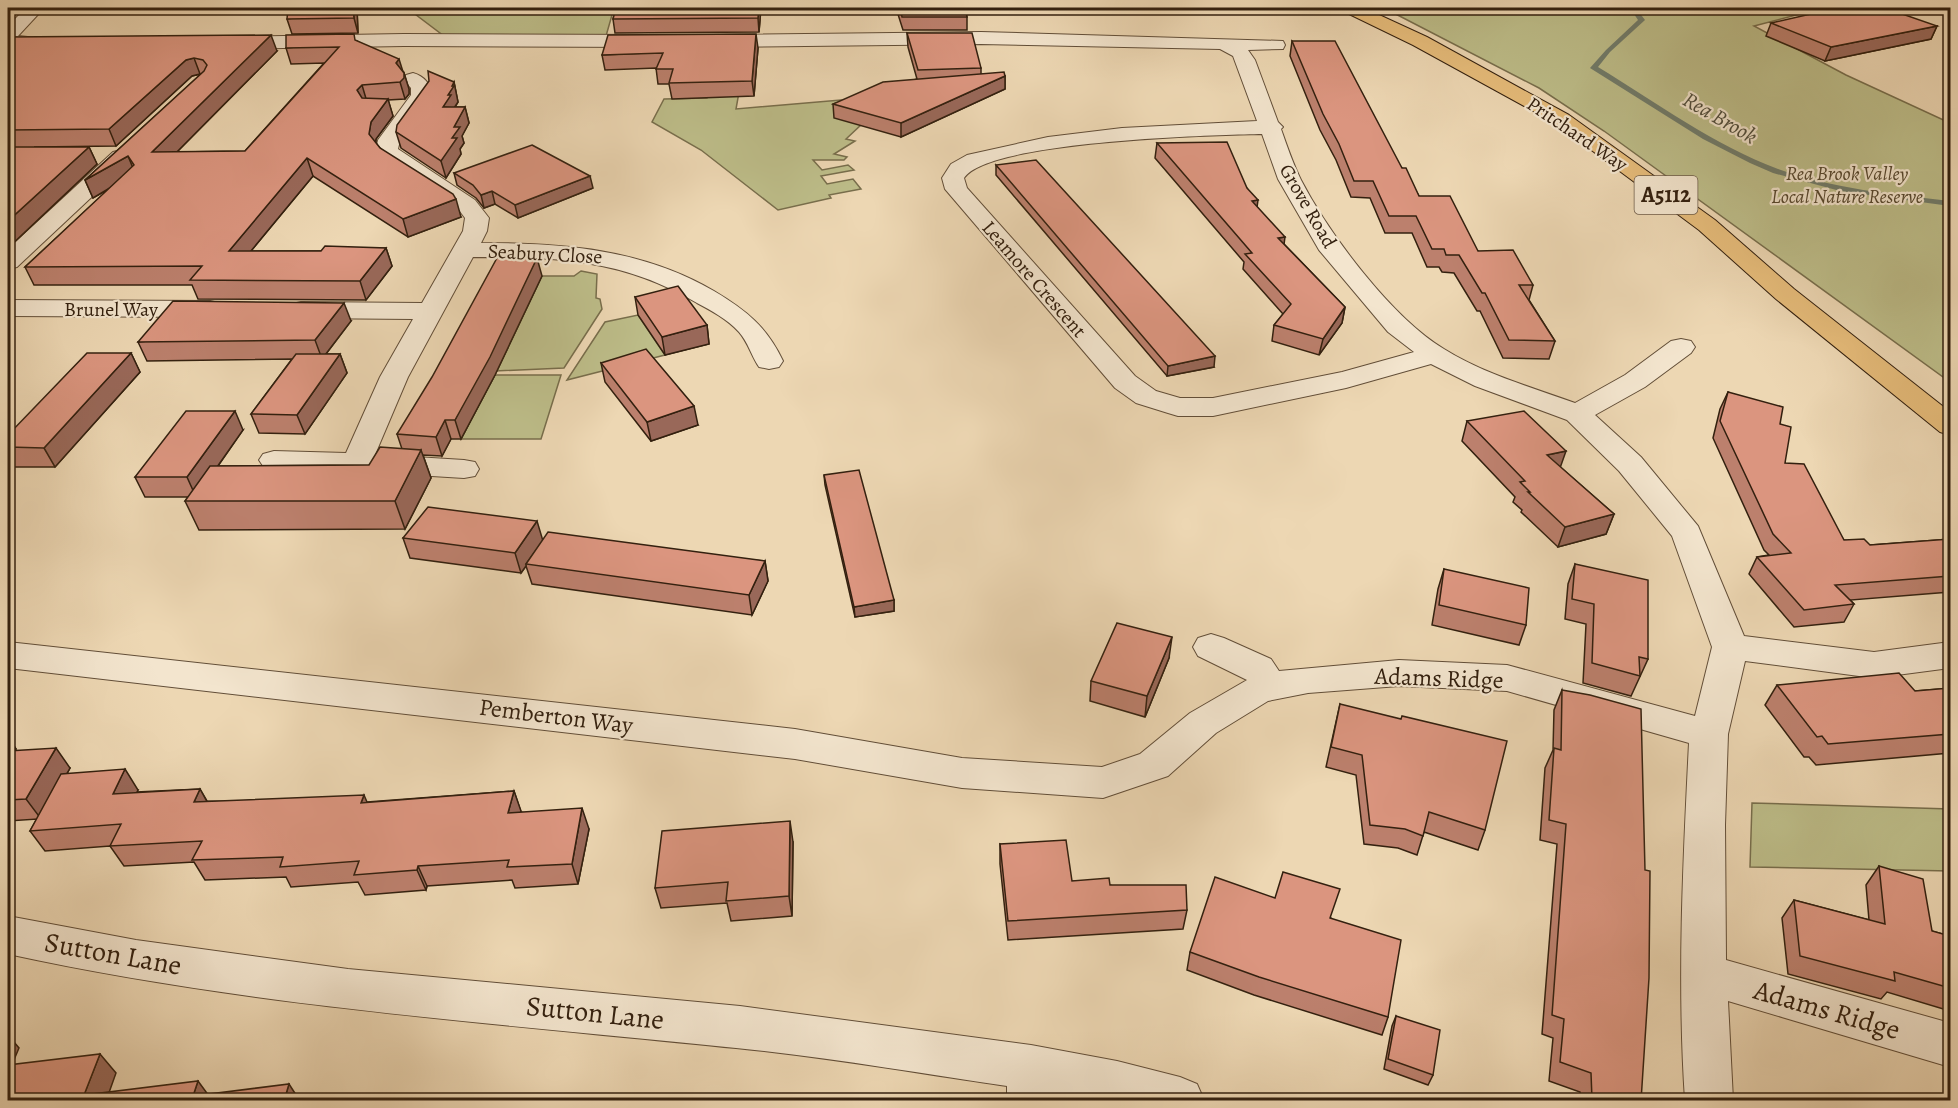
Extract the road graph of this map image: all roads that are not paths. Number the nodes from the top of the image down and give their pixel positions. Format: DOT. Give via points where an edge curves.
graph roads {
  1 [pos="38,8"];
  2 [pos="54,8"];
  3 [pos="1351,8"];
  4 [pos="8,9"];
  5 [pos="1256,33"];
  6 [pos="1010,39"];
  7 [pos="670,41"];
  8 [pos="693,41"];
  9 [pos="10,42"];
  10 [pos="71,44"];
  11 [pos="208,44"];
  12 [pos="1276,45"];
  13 [pos="1227,46"];
  14 [pos="413,79"];
  15 [pos="384,107"];
  16 [pos="412,107"];
  17 [pos="1272,128"];
  18 [pos="141,138"];
  19 [pos="89,155"];
  20 [pos="123,155"];
  21 [pos="464,250"];
  22 [pos="8,262"];
  23 [pos="8,308"];
  24 [pos="240,310"];
  25 [pos="275,310"];
  26 [pos="431,310"];
  27 [pos="1681,347"];
  28 [pos="1434,355"];
  29 [pos="769,361"];
  30 [pos="1577,414"];
  31 [pos="1950,426"];
  32 [pos="274,460"];
  33 [pos="357,462"];
  34 [pos="464,469"];
  35 [pos="1211,647"];
  36 [pos="1730,647"];
  37 [pos="8,655"];
  38 [pos="1950,655"];
  39 [pos="1270,686"];
  40 [pos="1708,734"];
  41 [pos="1103,783"];
  42 [pos="8,935"];
  43 [pos="1704,974"];
  44 [pos="1950,1045"];
  45 [pos="1031,1084"];
  46 [pos="1180,1101"];
  47 [pos="1709,1101"];
  1 -- 2 [label="main road"];
  1 -- 4 [label="main road"];
  1 -- 9 [label="street" via="8,36"];
  3 -- 31 [label="main road, Pritchard Way / A5112" via="1562,119 1707,225 1785,294"];
  5 -- 6 [label="street" via="1062,29"];
  6 -- 8 [label="street"];
  6 -- 13 [label="street"];
  7 -- 11 [label="street"];
  9 -- 10 [label="street"];
  12 -- 13 [label="street"];
  13 -- 17 [label="street, Grove Road" via="1240,51 1245,60"];
  14 -- 16 [label="street, Seabury Close" via="421,87 421,95"];
  15 -- 16 [label="street"];
  16 -- 21 [label="street, Seabury Close" via="389,140 387,150 467,205 477,218 475,231"];
  17 -- 28 [label="street, Grove Road" via="1289,179 1328,245 1397,326"];
  17 -- 28 [label="street, Leamore Crescent" via="1085,138 975,160 959,169 953,178 956,189 1109,365 1146,397 1178,407 1213,407 1346,380"];
  18 -- 20 [label="street"];
  19 -- 20 [label="street"];
  20 -- 22 [label="street"];
  21 -- 26 [label="street, Seabury Close"];
  21 -- 29 [label="street, Seabury Close" via="563,252 643,267 728,310 754,332"];
  23 -- 24 [label="street, Brunel Way"];
  25 -- 26 [label="street"];
  26 -- 33 [label="street, Seabury Close" via="394,377"];
  27 -- 30 [label="street" via="1635,381"];
  28 -- 30 [label="street, Grove Road" via="1485,380"];
  30 -- 36 [label="street" via="1630,464 1686,533"];
  32 -- 33 [label="street"];
  33 -- 34 [label="street"];
  35 -- 39 [label="street" via="1258,668"];
  36 -- 38 [label="street" via="1874,665"];
  36 -- 40 [label="street"];
  37 -- 41 [label="street, Pemberton Way" via="795,744 962,772"];
  39 -- 40 [label="street, Adams Ridge" via="1399,673 1507,678"];
  39 -- 41 [label="street, Adams Ridge" via="1203,723 1154,765"];
  40 -- 43 [label="street"];
  42 -- 45 [label="street, Sutton Lane" via="135,960 348,990 740,1028"];
  43 -- 44 [label="street, Adams Ridge"];
  43 -- 47 [label="street"];
  45 -- 46 [label="street, Sutton Lane" via="1117,1084"];
}
